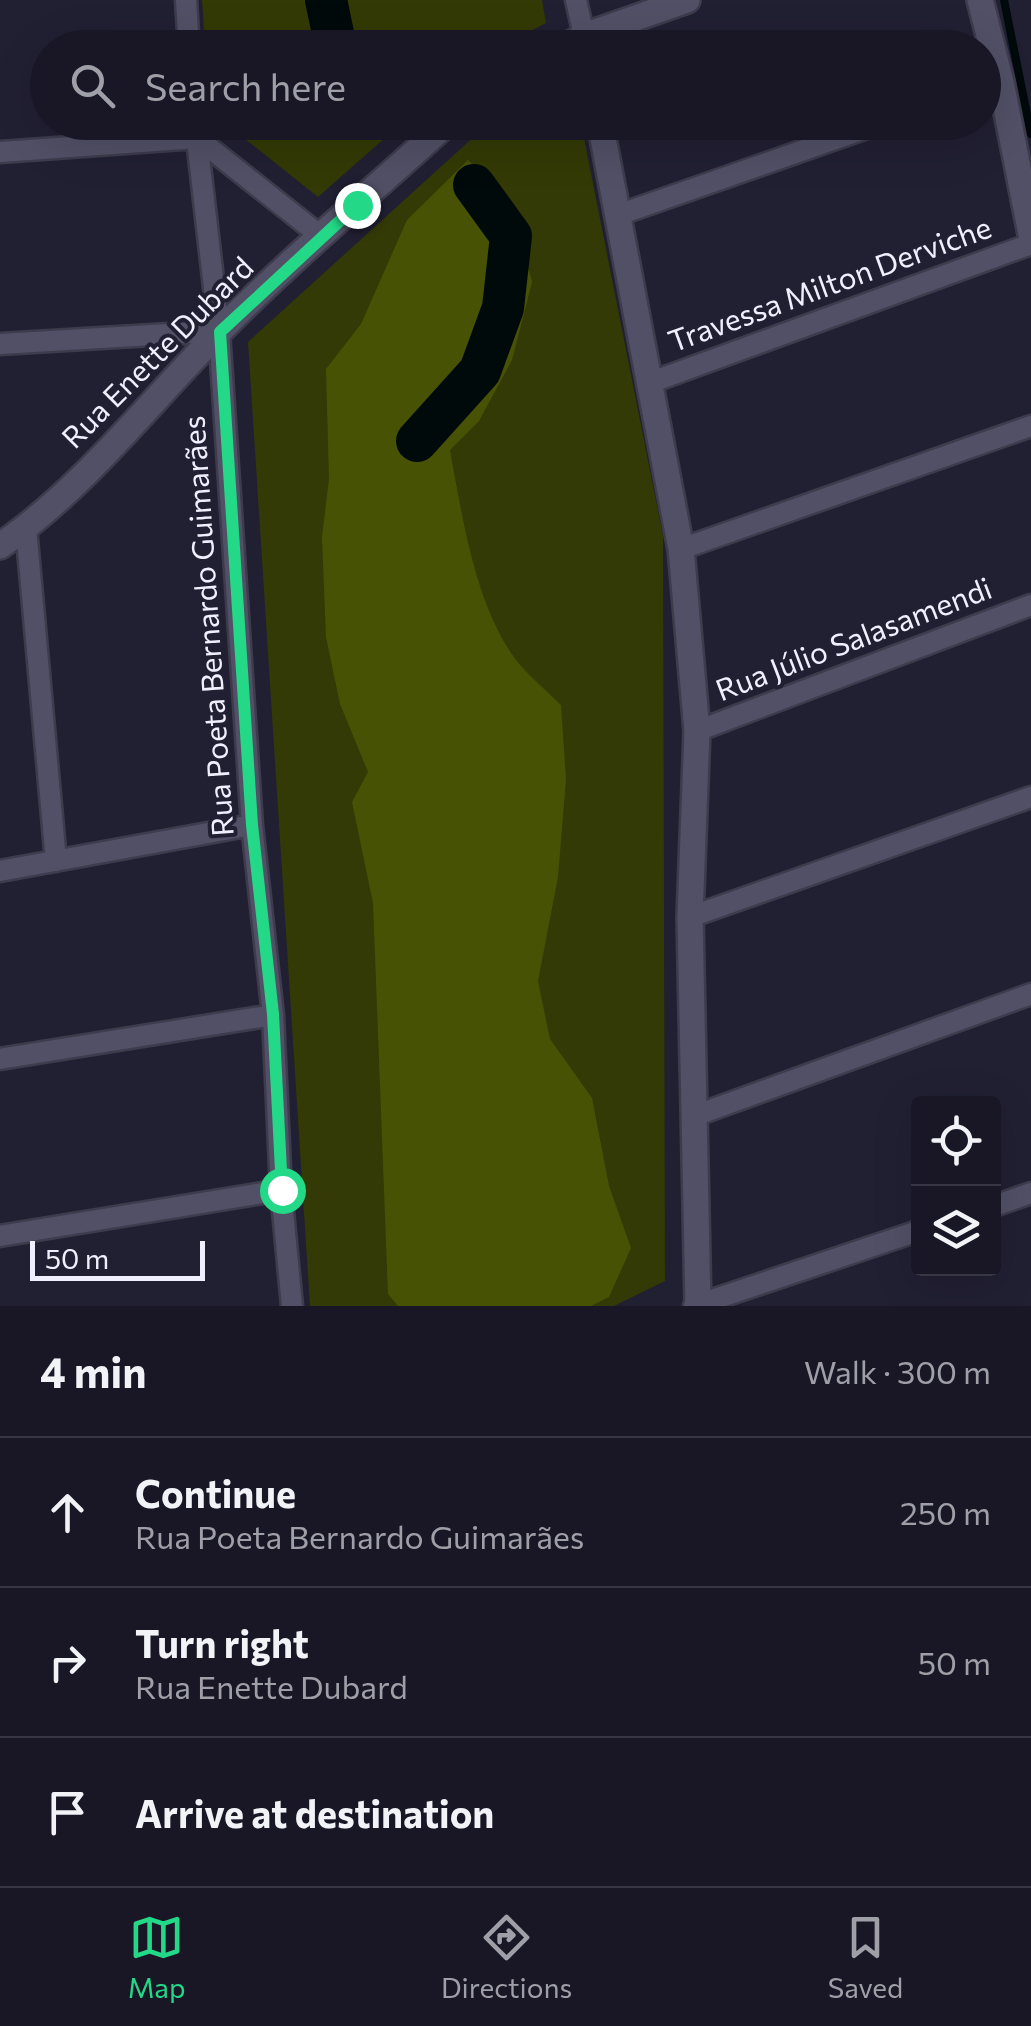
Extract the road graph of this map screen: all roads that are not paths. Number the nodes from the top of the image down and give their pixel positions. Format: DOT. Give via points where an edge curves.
graph roads {
  1 [pos="186,0"];
  2 [pos="576,0"];
  3 [pos="687,0"];
  4 [pos="980,0"];
  5 [pos="188,30"];
  6 [pos="577,30"];
  7 [pos="613,30"];
  8 [pos="984,30"];
  9 [pos="1001,119"];
  10 [pos="107,140"];
  11 [pos="197,140"];
  12 [pos="208,140"];
  13 [pos="428,140"];
  14 [pos="603,140"];
  15 [pos="833,140"];
  16 [pos="0,152"];
  17 [pos="618,215"];
  18 [pos="1031,234"];
  19 [pos="322,237"];
  20 [pos="1031,244"];
  21 [pos="220,332"];
  22 [pos="0,344"];
  23 [pos="650,384"];
  24 [pos="1031,426"];
  25 [pos="26,528"];
  26 [pos="0,546"];
  27 [pos="681,549"];
  28 [pos="1031,605"];
  29 [pos="697,731"];
  30 [pos="1031,797"];
  31 [pos="252,825"];
  32 [pos="56,861"];
  33 [pos="0,871"];
  34 [pos="690,917"];
  35 [pos="1031,994"];
  36 [pos="273,1014"];
  37 [pos="0,1059"];
  38 [pos="694,1116"];
  39 [pos="282,1190"];
  40 [pos="1031,1193"];
  41 [pos="1001,1204"];
  42 [pos="911,1233"];
  43 [pos="0,1236"];
  44 [pos="697,1305"];
  45 [pos="292,1306"];
  1 -- 5 [label="street"];
  2 -- 6 [label="street"];
  3 -- 7 [label="street"];
  4 -- 8 [label="street"];
  9 -- 18 [label="street"];
  10 -- 16 [label="street"];
  11 -- 21 [label="street, Rua Poeta Bernardo Guimarães"];
  12 -- 19 [label="street"];
  13 -- 19 [label="street, Rua Enette Dubard"];
  14 -- 17 [label="street"];
  15 -- 17 [label="street"];
  17 -- 23 [label="street"];
  19 -- 21 [label="street, Rua Enette Dubard"];
  20 -- 23 [label="street, Travessa Milton Derviche"];
  21 -- 22 [label="street"];
  21 -- 25 [label="street, Rua Enette Dubard"];
  21 -- 31 [label="street, Rua Poeta Bernardo Guimarães"];
  23 -- 27 [label="street"];
  24 -- 27 [label="street"];
  25 -- 26 [label="street, Rua Enette Dubard"];
  25 -- 32 [label="street"];
  27 -- 29 [label="street"];
  28 -- 29 [label="street, Rua Júlio Salasamendi"];
  29 -- 34 [label="street"];
  30 -- 34 [label="street"];
  31 -- 32 [label="street"];
  31 -- 36 [label="street, Rua Poeta Bernardo Guimarães"];
  32 -- 33 [label="street"];
  34 -- 38 [label="street"];
  35 -- 38 [label="street"];
  36 -- 37 [label="street"];
  36 -- 39 [label="street, Rua Poeta Bernardo Guimarães"];
  38 -- 44 [label="street"];
  39 -- 43 [label="street"];
  39 -- 45 [label="street, Rua Poeta Bernardo Guimarães"];
  40 -- 41 [label="street"];
  42 -- 44 [label="street"];
}
